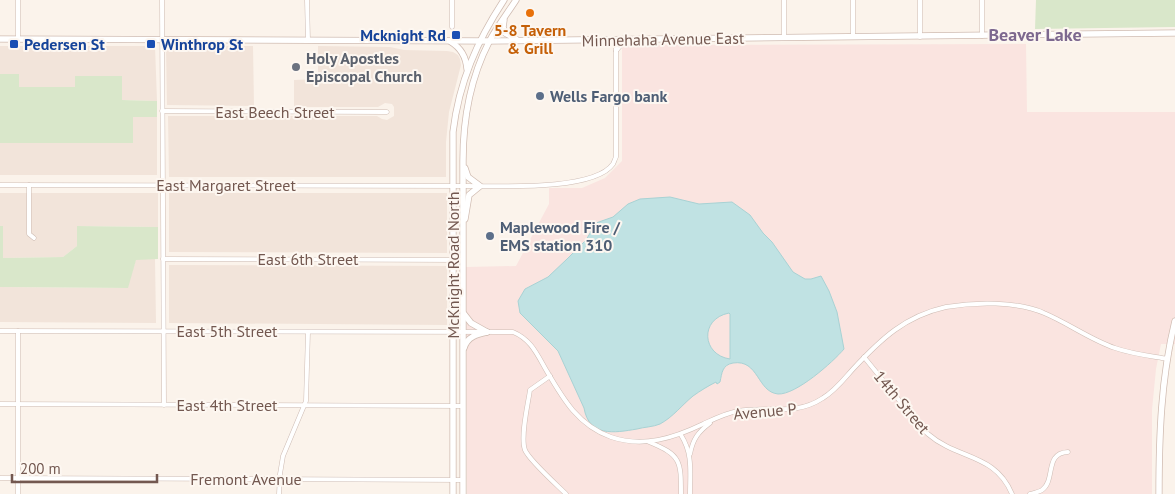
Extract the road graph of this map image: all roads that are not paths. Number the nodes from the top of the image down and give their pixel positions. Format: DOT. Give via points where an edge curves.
graph roads {
  1 [pos="18,0"];
  2 [pos="162,0"];
  3 [pos="307,0"];
  4 [pos="452,0"];
  5 [pos="504,0"];
  6 [pos="516,0"];
  7 [pos="784,0"];
  8 [pos="853,0"];
  9 [pos="920,0"];
  10 [pos="982,0"];
  11 [pos="504,19"];
  12 [pos="452,27"];
  13 [pos="1175,33"];
  14 [pos="920,36"];
  15 [pos="982,36"];
  16 [pos="853,37"];
  17 [pos="784,38"];
  18 [pos="0,39"];
  19 [pos="18,39"];
  20 [pos="616,39"];
  21 [pos="626,39"];
  22 [pos="162,40"];
  23 [pos="308,40"];
  24 [pos="449,40"];
  25 [pos="480,41"];
  26 [pos="489,41"];
  27 [pos="522,41"];
  28 [pos="616,51"];
  29 [pos="467,70"];
  30 [pos="162,112"];
  31 [pos="387,112"];
  32 [pos="463,161"];
  33 [pos="0,185"];
  34 [pos="29,185"];
  35 [pos="163,185"];
  36 [pos="453,186"];
  37 [pos="463,186"];
  38 [pos="480,186"];
  39 [pos="463,225"];
  40 [pos="34,238"];
  41 [pos="164,259"];
  42 [pos="453,260"];
  43 [pos="462,260"];
  44 [pos="463,312"];
  45 [pos="1175,321"];
  46 [pos="0,331"];
  47 [pos="18,331"];
  48 [pos="164,331"];
  49 [pos="308,332"];
  50 [pos="453,332"];
  51 [pos="463,332"];
  52 [pos="487,332"];
  53 [pos="463,355"];
  54 [pos="864,358"];
  55 [pos="1168,359"];
  56 [pos="550,376"];
  57 [pos="0,404"];
  58 [pos="18,404"];
  59 [pos="164,405"];
  60 [pos="304,406"];
  61 [pos="453,406"];
  62 [pos="463,406"];
  63 [pos="718,418"];
  64 [pos="681,434"];
  65 [pos="647,441"];
  66 [pos="1068,452"];
  67 [pos="690,456"];
  68 [pos="0,478"];
  69 [pos="18,478"];
  70 [pos="280,480"];
  71 [pos="453,480"];
  72 [pos="463,480"];
  73 [pos="18,494"];
  74 [pos="279,494"];
  75 [pos="453,494"];
  76 [pos="463,494"];
  77 [pos="566,494"];
  78 [pos="681,494"];
  79 [pos="690,494"];
  80 [pos="1012,494"];
  81 [pos="1030,494"];
  82 [pos="1159,494"];
  1 -- 19 [label="street"];
  2 -- 22 [label="street"];
  3 -- 23 [label="street"];
  4 -- 12 [label="street"];
  5 -- 25 [label="main road, McKnight Road North"];
  6 -- 11 [label="main road, McKnight Road North"];
  7 -- 17 [label="street"];
  8 -- 16 [label="street"];
  9 -- 14 [label="street"];
  10 -- 15 [label="street"];
  11 -- 26 [label="main road, McKnight Road North"];
  11 -- 27 [label="main road" via="505,33"];
  13 -- 15 [label="main road, Minnehaha Avenue East"];
  14 -- 15 [label="main road, Minnehaha Avenue East"];
  14 -- 16 [label="main road, Minnehaha Avenue East"];
  16 -- 17 [label="main road, Minnehaha Avenue East"];
  17 -- 21 [label="main road, Minnehaha Avenue East"];
  18 -- 19 [label="main road, Minnehaha Avenue East"];
  19 -- 22 [label="main road, Minnehaha Avenue East"];
  20 -- 21 [label="main road, Minnehaha Avenue East"];
  20 -- 27 [label="main road, Minnehaha Avenue East"];
  20 -- 28 [label="street"];
  21 -- 28 [label="street"];
  22 -- 23 [label="main road, Minnehaha Avenue East"];
  22 -- 30 [label="street"];
  23 -- 24 [label="main road, Minnehaha Avenue East"];
  24 -- 25 [label="main road, Minnehaha Avenue East"];
  24 -- 29 [label="main road" via="462,51"];
  25 -- 26 [label="main road, Minnehaha Avenue East"];
  25 -- 29 [label="main road, McKnight Road North"];
  26 -- 27 [label="main road, Minnehaha Avenue East"];
  26 -- 32 [label="main road, McKnight Road North" via="468,101"];
  28 -- 38 [label="street" via="616,150 613,164 595,175 562,184"];
  29 -- 36 [label="main road, McKnight Road North" via="454,125"];
  30 -- 31 [label="street, East Beech Street"];
  30 -- 35 [label="street"];
  32 -- 37 [label="main road, McKnight Road North"];
  32 -- 38 [label="main road" via="468,177"];
  33 -- 34 [label="street, East Margaret Street"];
  34 -- 35 [label="street, East Margaret Street"];
  34 -- 40 [label="street" via="29,234"];
  35 -- 36 [label="street, East Margaret Street"];
  35 -- 41 [label="street"];
  36 -- 37 [label="street, East Margaret Street"];
  36 -- 42 [label="main road, McKnight Road North"];
  37 -- 38 [label="street, East Margaret Street"];
  37 -- 39 [label="main road, McKnight Road North"];
  38 -- 39 [label="main road" via="469,195"];
  39 -- 43 [label="main road, McKnight Road North"];
  41 -- 42 [label="street, East 6th Street"];
  41 -- 48 [label="street"];
  42 -- 43 [label="street, East 6th Street"];
  42 -- 50 [label="main road, McKnight Road North"];
  43 -- 44 [label="main road, McKnight Road North"];
  44 -- 51 [label="main road, McKnight Road North"];
  44 -- 52 [label="main road" via="470,323"];
  45 -- 55 [label="main road"];
  46 -- 47 [label="street, East 5th Street"];
  47 -- 48 [label="street, East 5th Street"];
  47 -- 58 [label="street"];
  48 -- 49 [label="street, East 5th Street"];
  48 -- 59 [label="street"];
  49 -- 50 [label="street, East 5th Street"];
  49 -- 60 [label="street"];
  50 -- 51 [label="street, East 5th Street"];
  50 -- 61 [label="main road, McKnight Road North"];
  51 -- 52 [label="street, Avenue P"];
  51 -- 53 [label="main road, McKnight Road North"];
  52 -- 53 [label="main road" via="470,338"];
  52 -- 56 [label="street, Avenue P" via="505,331 522,336 533,346"];
  53 -- 62 [label="main road, McKnight Road North"];
  54 -- 55 [label="street, Avenue P" via="896,328 923,314 958,306 991,304 1035,309 1114,348"];
  54 -- 63 [label="street, Avenue P" via="833,391 815,403 794,410 738,411"];
  54 -- 80 [label="street, 14th Street" via="927,434 946,447 992,467"];
  55 -- 82 [label="main road" via="1162,408"];
  56 -- 65 [label="street, Avenue P" via="568,406 588,425 612,437"];
  56 -- 77 [label="street" via="530,390 525,450"];
  57 -- 58 [label="street, East 4th Street"];
  58 -- 59 [label="street, East 4th Street"];
  58 -- 69 [label="street"];
  59 -- 60 [label="street, East 4th Street"];
  60 -- 61 [label="street, East 4th Street"];
  60 -- 70 [label="street" via="286,446"];
  61 -- 62 [label="street, East 4th Street"];
  61 -- 71 [label="main road, McKnight Road North"];
  62 -- 72 [label="main road, McKnight Road North"];
  63 -- 64 [label="street, Avenue P"];
  63 -- 67 [label="street" via="696,435"];
  64 -- 65 [label="street, Avenue P"];
  64 -- 67 [label="street"];
  65 -- 78 [label="street" via="665,448 677,460"];
  66 -- 81 [label="street" via="1056,455 1047,485"];
  67 -- 79 [label="street"];
  68 -- 69 [label="street, Fremont Avenue"];
  69 -- 70 [label="street, Fremont Avenue"];
  69 -- 73 [label="street"];
  70 -- 71 [label="street, Fremont Avenue"];
  70 -- 74 [label="street"];
  71 -- 72 [label="street, Fremont Avenue"];
  71 -- 75 [label="main road, McKnight Road North"];
  72 -- 76 [label="main road, McKnight Road North"];
}
